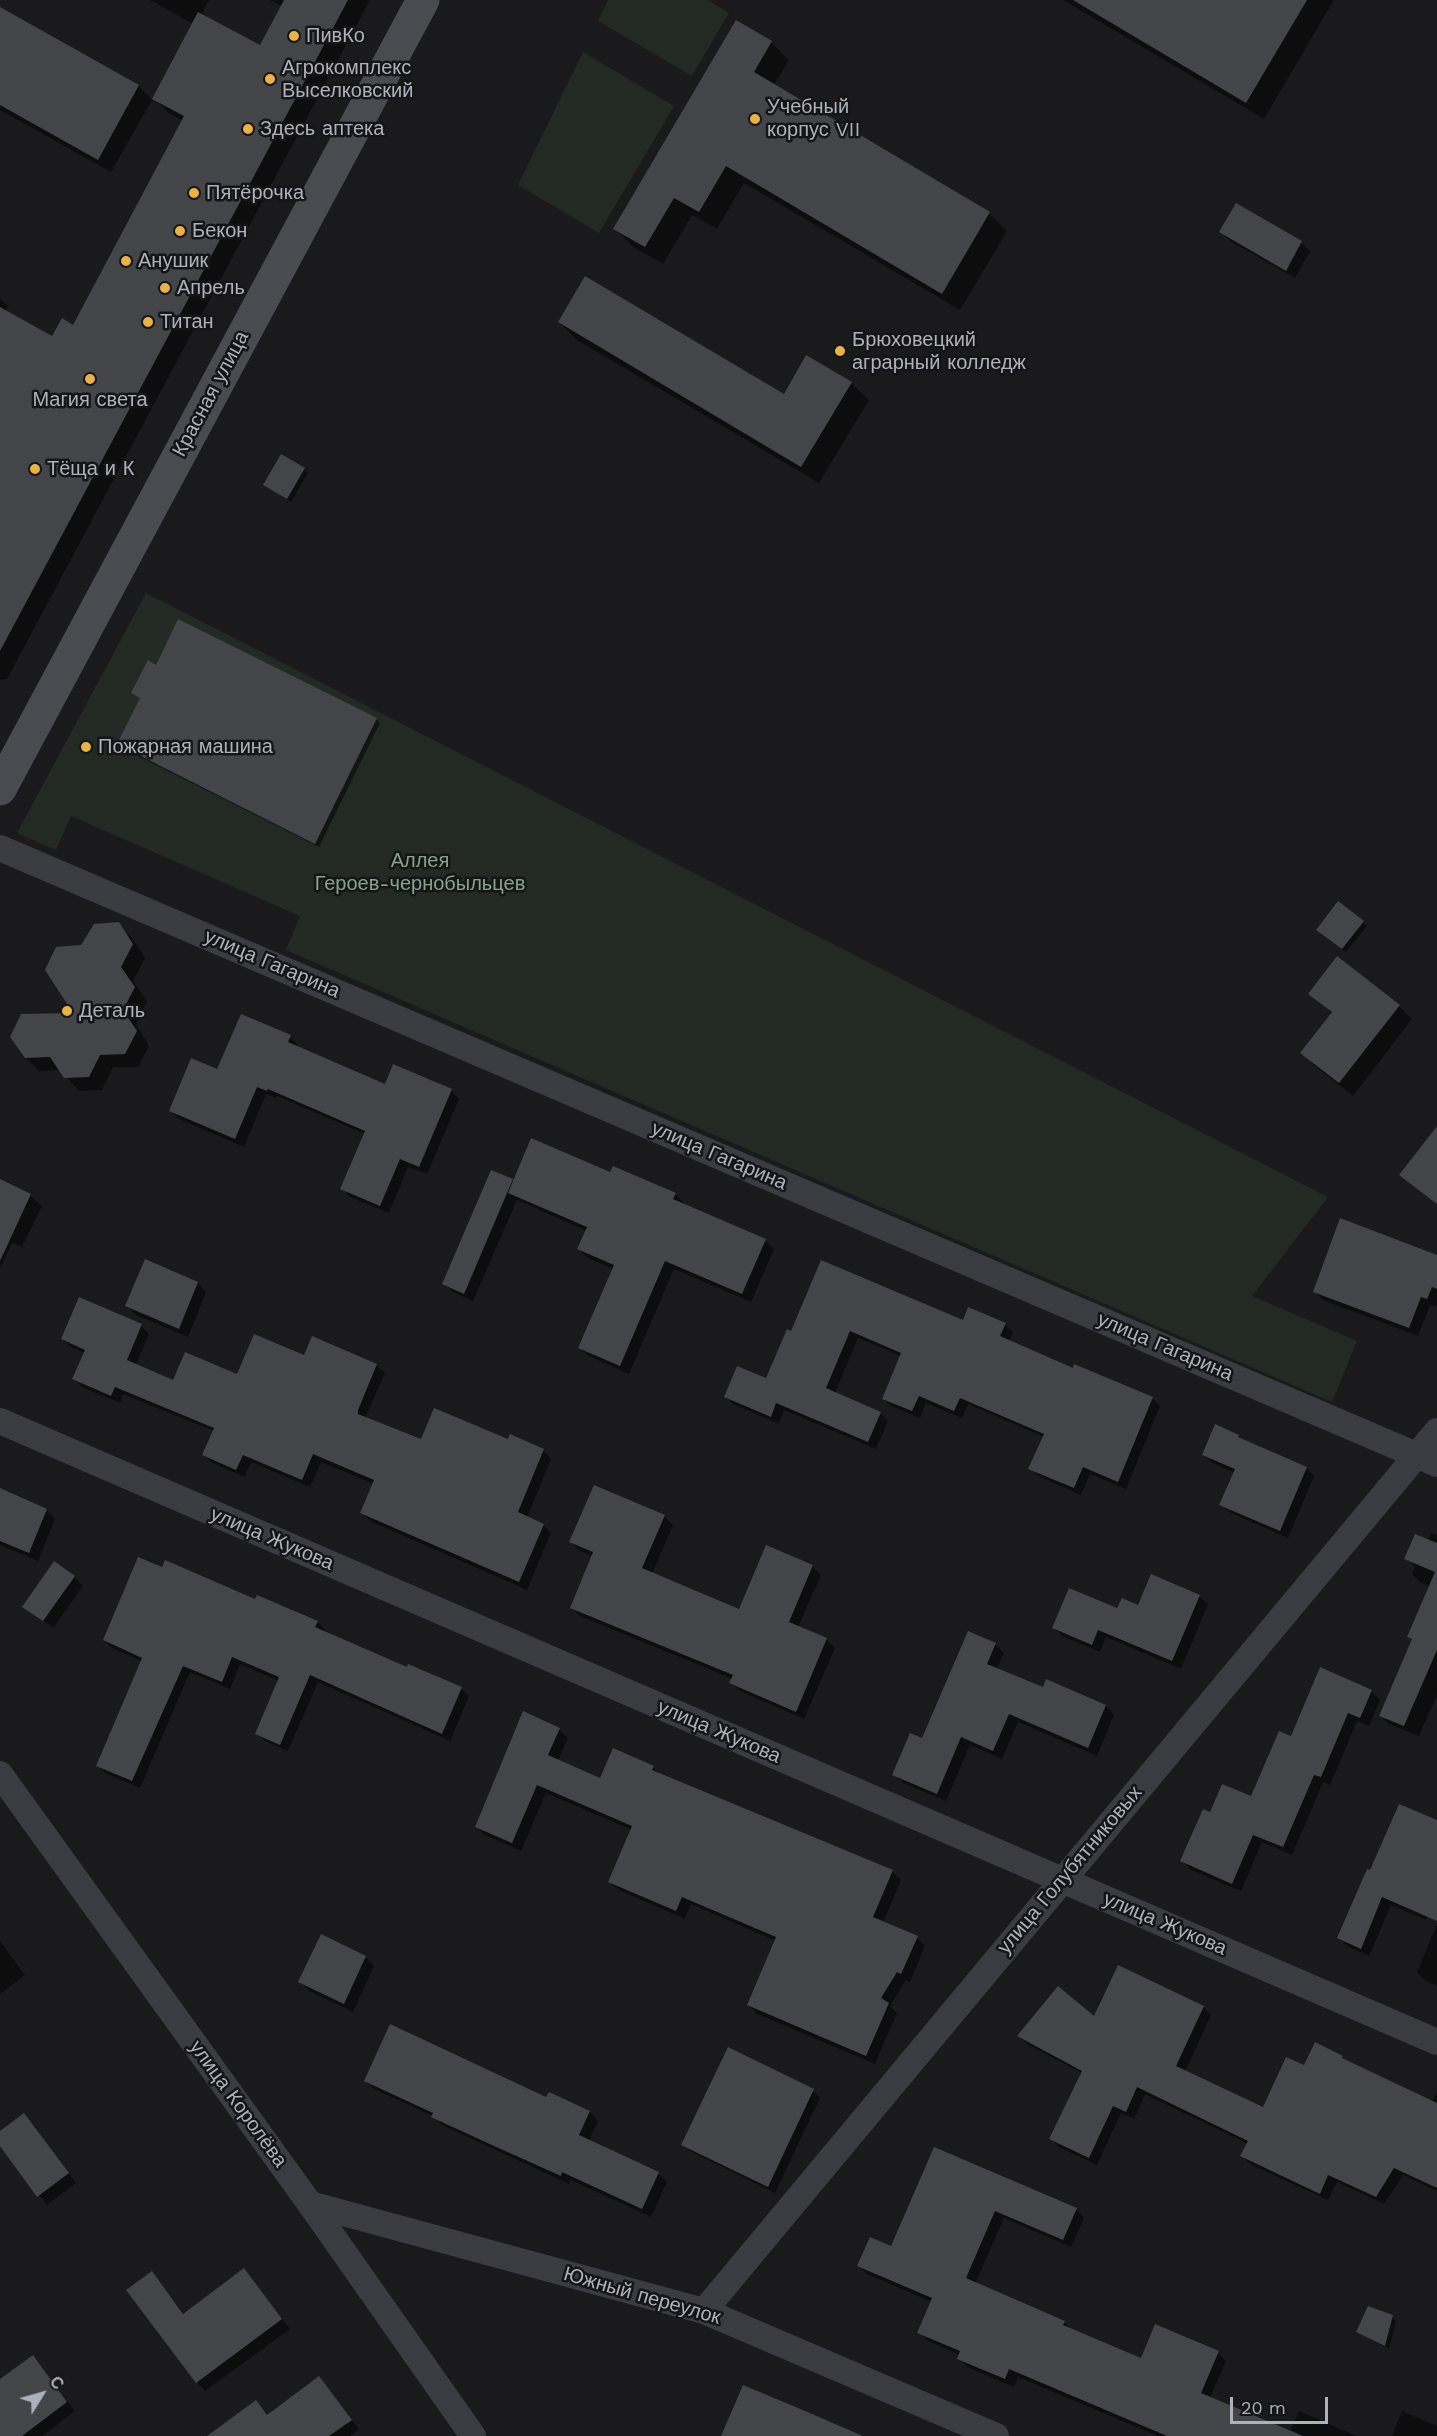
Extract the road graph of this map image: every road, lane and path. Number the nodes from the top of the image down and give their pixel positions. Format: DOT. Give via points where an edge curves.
graph roads {
  1 [pos="423,0"];
  2 [pos="0,789"];
  3 [pos="0,848"];
  4 [pos="0,1421"];
  5 [pos="1437,1431"];
  6 [pos="1426,1459"];
  7 [pos="0,1774"];
  8 [pos="1061,1880"];
  9 [pos="1437,2042"];
  10 [pos="310,2204"];
  11 [pos="704,2311"];
  12 [pos="473,2436"];
  13 [pos="996,2436"];
  1 -- 2 [label="street, Красная улица"];
  3 -- 6 [label="street, улица Гагарина"];
  4 -- 8 [label="street, улица Жукова"];
  5 -- 6 [label="street, улица Голубятниковых"];
  6 -- 8 [label="street, улица Голубятниковых"];
  7 -- 10 [label="street, улица Королёва"];
  8 -- 9 [label="street, улица Жукова"];
  8 -- 11 [label="street, улица Голубятниковых"];
  10 -- 11 [label="street, Южный переулок"];
  10 -- 12 [label="street, улица Королёва"];
  11 -- 13 [label="street, Южный переулок"];
}
